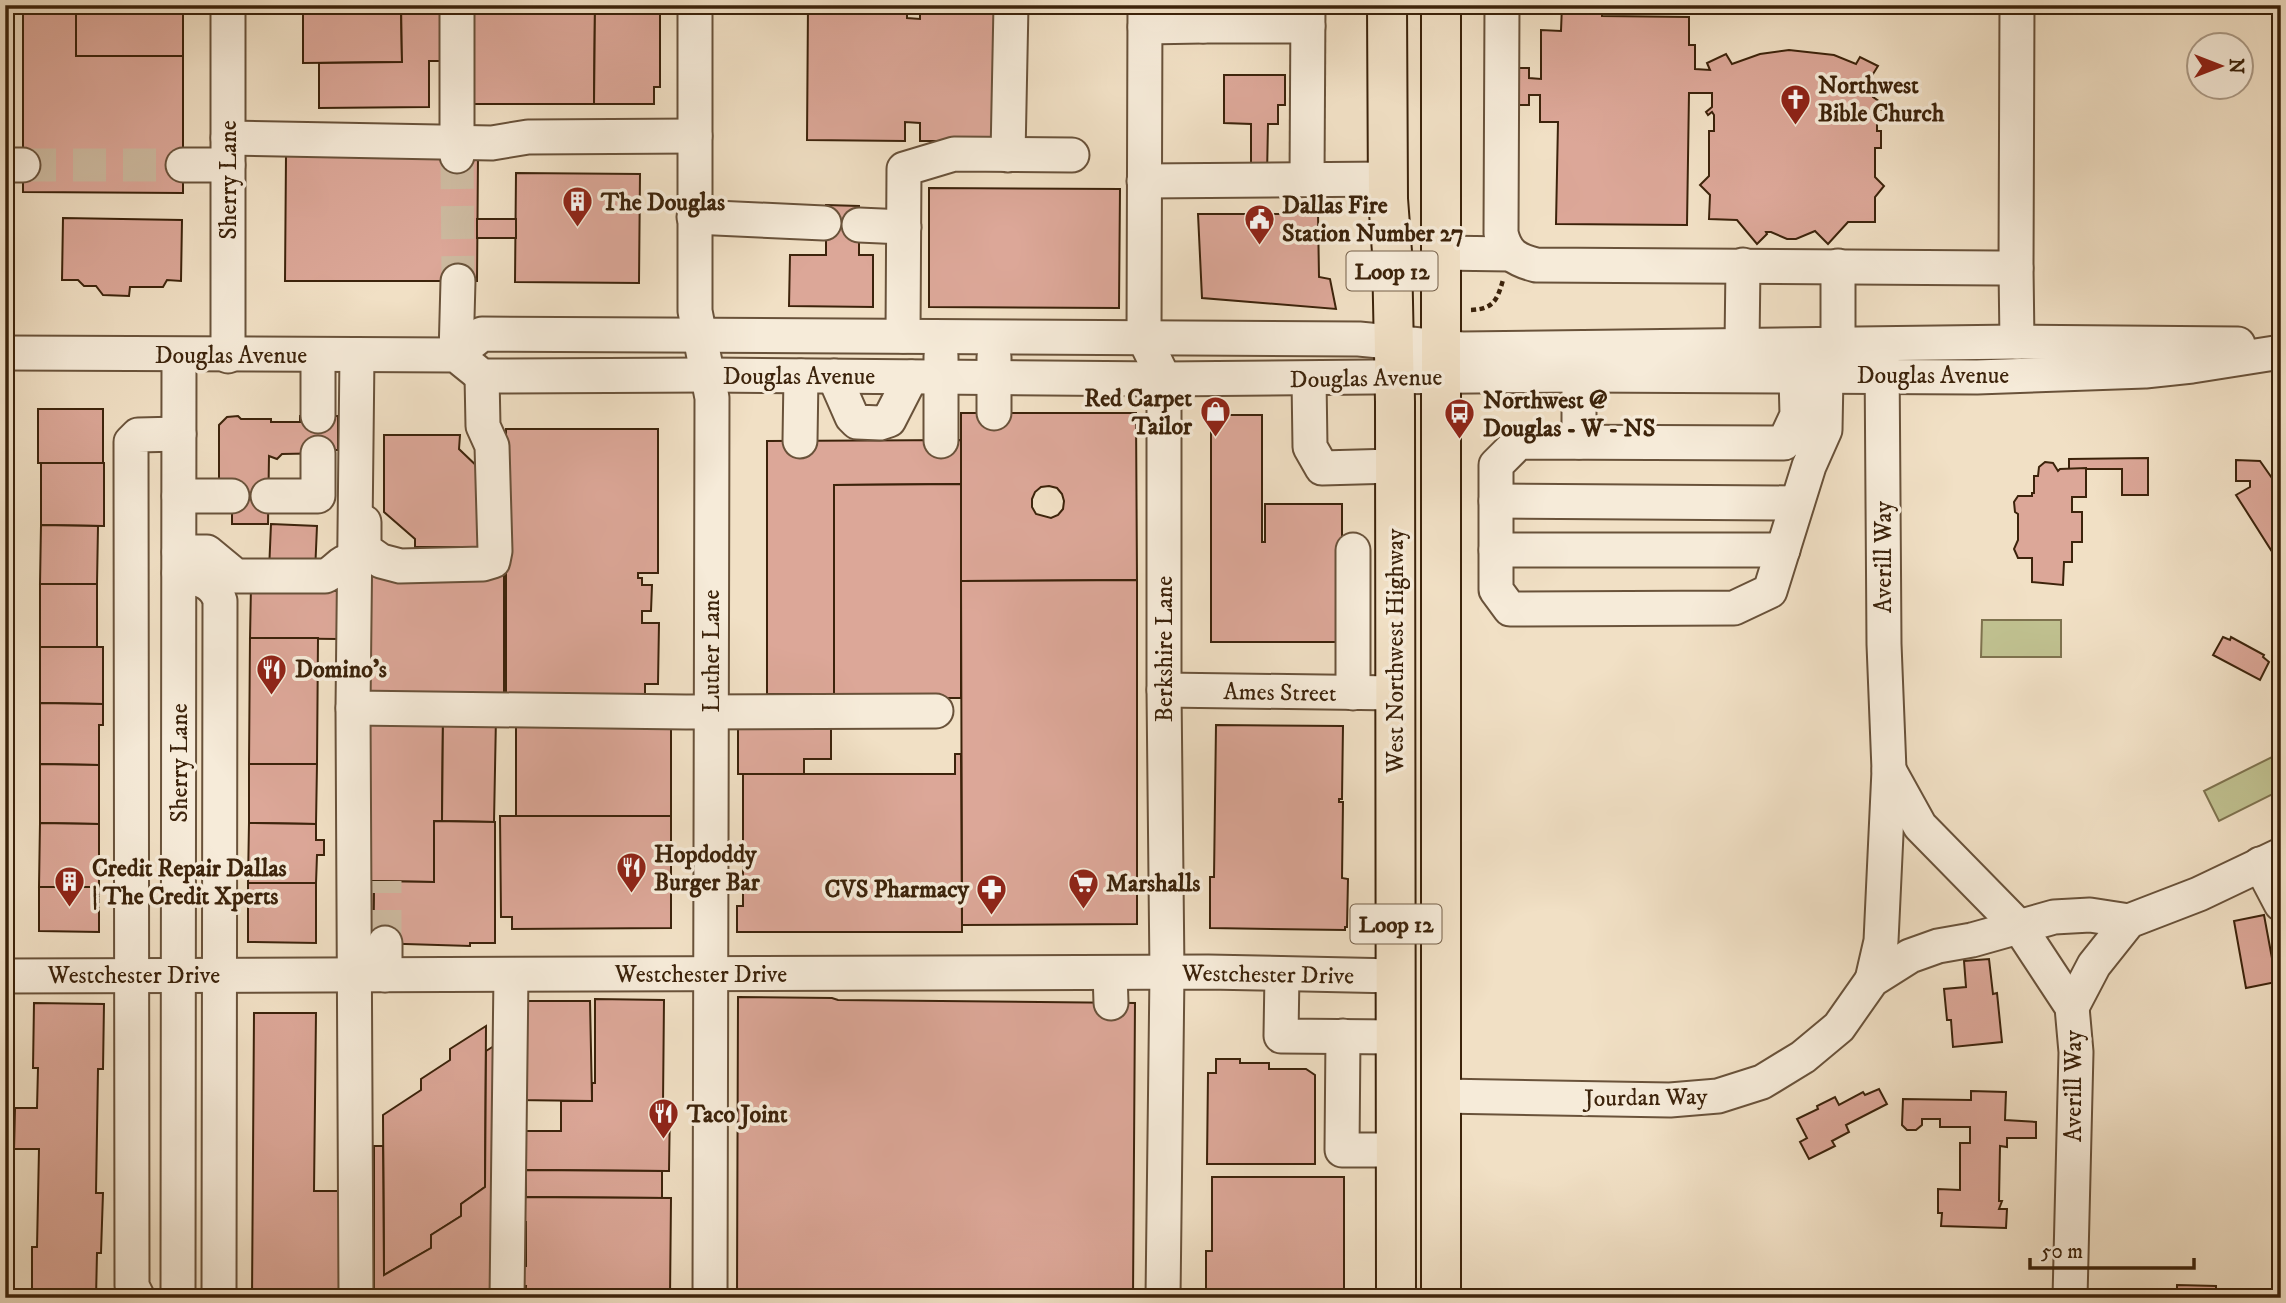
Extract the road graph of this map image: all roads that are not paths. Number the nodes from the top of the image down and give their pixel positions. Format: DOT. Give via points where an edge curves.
graph roads {
  1 [pos="228,5"];
  2 [pos="457,5"];
  3 [pos="695,5"];
  4 [pos="1011,5"];
  5 [pos="1387,5"];
  6 [pos="1441,5"];
  7 [pos="1503,5"];
  8 [pos="2017,5"];
  9 [pos="1308,15"];
  10 [pos="1145,16"];
  11 [pos="1203,16"];
  12 [pos="695,136"];
  13 [pos="457,149"];
  14 [pos="228,152"];
  15 [pos="1008,155"];
  16 [pos="1072,155"];
  17 [pos="183,165"];
  18 [pos="1307,179"];
  19 [pos="1388,179"];
  20 [pos="1144,181"];
  21 [pos="694,217"];
  22 [pos="824,223"];
  23 [pos="859,225"];
  24 [pos="904,227"];
  25 [pos="1392,252"];
  26 [pos="1440,253"];
  27 [pos="1510,254"];
  28 [pos="1743,265"];
  29 [pos="1838,266"];
  30 [pos="2016,268"];
  31 [pos="458,281"];
  32 [pos="699,334"];
  33 [pos="903,336"];
  34 [pos="941,336"];
  35 [pos="994,337"];
  36 [pos="1144,338"];
  37 [pos="2017,342"];
  38 [pos="1838,344"];
  39 [pos="1742,345"];
  40 [pos="2281,345"];
  41 [pos="2281,352"];
  42 [pos="5,353"];
  43 [pos="179,355"];
  44 [pos="360,355"];
  45 [pos="456,355"];
  46 [pos="228,356"];
  47 [pos="318,356"];
  48 [pos="2080,357"];
  49 [pos="1882,359"];
  50 [pos="1393,361"];
  51 [pos="1440,362"];
  52 [pos="707,375"];
  53 [pos="1579,375"];
  54 [pos="482,376"];
  55 [pos="818,376"];
  56 [pos="1811,376"];
  57 [pos="926,377"];
  58 [pos="994,377"];
  59 [pos="1164,379"];
  60 [pos="1309,379"];
  61 [pos="994,413"];
  62 [pos="318,416"];
  63 [pos="179,434"];
  64 [pos="800,441"];
  65 [pos="940,441"];
  66 [pos="1579,442"];
  67 [pos="318,453"];
  68 [pos="1394,466"];
  69 [pos="179,496"];
  70 [pos="232,496"];
  71 [pos="268,496"];
  72 [pos="1496,501"];
  73 [pos="1797,503"];
  74 [pos="131,540"];
  75 [pos="1395,550"];
  76 [pos="1496,550"];
  77 [pos="1783,550"];
  78 [pos="179,555"];
  79 [pos="372,565"];
  80 [pos="179,677"];
  81 [pos="220,677"];
  82 [pos="1164,690"];
  83 [pos="1353,693"];
  84 [pos="1396,693"];
  85 [pos="353,708"];
  86 [pos="936,711"];
  87 [pos="710,712"];
  88 [pos="1889,770"];
  89 [pos="132,830"];
  90 [pos="179,831"];
  91 [pos="2271,860"];
  92 [pos="2281,904"];
  93 [pos="2129,921"];
  94 [pos="2020,928"];
  95 [pos="375,964"];
  96 [pos="1167,972"];
  97 [pos="710,974"];
  98 [pos="1282,974"];
  99 [pos="179,975"];
  100 [pos="220,975"];
  101 [pos="511,975"];
  102 [pos="5,976"];
  103 [pos="132,976"];
  104 [pos="1396,976"];
  105 [pos="1872,980"];
  106 [pos="2072,1007"];
  107 [pos="1343,1036"];
  108 [pos="1396,1037"];
  109 [pos="1441,1096"];
  110 [pos="1396,1150"];
  111 [pos="178,1191"];
  112 [pos="133,1192"];
  113 [pos="1441,1214"];
  114 [pos="138,1298"];
  115 [pos="178,1298"];
  116 [pos="219,1298"];
  117 [pos="356,1298"];
  118 [pos="507,1298"];
  119 [pos="710,1298"];
  120 [pos="1163,1298"];
  121 [pos="1396,1298"];
  122 [pos="1441,1298"];
  123 [pos="2070,1298"];
  1 -- 14 [label="street, Sherry Lane"];
  2 -- 13 [label="street"];
  3 -- 12 [label="street, Luther Lane"];
  4 -- 15 [label="street"];
  5 -- 19 [label="main road, West Northwest Highway / Loop 12"];
  6 -- 26 [label="main road, West Northwest Highway / Loop 12"];
  7 -- 27 [label="street" via="1501,233"];
  8 -- 30 [label="street"];
  9 -- 11 [label="street"];
  9 -- 18 [label="street"];
  10 -- 11 [label="street"];
  10 -- 20 [label="street, Berkshire Lane"];
  12 -- 13 [label="street" via="528,137"];
  12 -- 21 [label="street, Luther Lane"];
  13 -- 14 [label="street"];
  14 -- 17 [label="street"];
  14 -- 46 [label="street, Sherry Lane"];
  15 -- 16 [label="street"];
  15 -- 24 [label="street" via="954,154 904,169"];
  18 -- 19 [label="street"];
  18 -- 20 [label="street"];
  19 -- 25 [label="main road, West Northwest Highway / Loop 12"];
  20 -- 36 [label="street, Berkshire Lane"];
  21 -- 22 [label="street"];
  21 -- 32 [label="street, Luther Lane"];
  23 -- 24 [label="street"];
  24 -- 33 [label="street"];
  25 -- 26 [label="main road"];
  25 -- 50 [label="main road, West Northwest Highway / Loop 12"];
  26 -- 27 [label="street"];
  26 -- 51 [label="main road, West Northwest Highway / Loop 12"];
  27 -- 28 [label="street" via="1536,265"];
  28 -- 29 [label="street"];
  28 -- 39 [label="street"];
  29 -- 30 [label="street"];
  29 -- 38 [label="street"];
  30 -- 37 [label="street"];
  31 -- 45 [label="street"];
  32 -- 33 [label="street, Douglas Avenue"];
  32 -- 45 [label="street, Douglas Avenue" via="482,334"];
  32 -- 52 [label="street, Luther Lane"];
  33 -- 34 [label="street, Douglas Avenue"];
  34 -- 35 [label="street, Douglas Avenue"];
  34 -- 57 [label="street"];
  35 -- 36 [label="street, Douglas Avenue"];
  35 -- 58 [label="street"];
  36 -- 50 [label="street, Douglas Avenue" via="1359,339"];
  36 -- 59 [label="street, Berkshire Lane"];
  37 -- 48 [label="street, Douglas Avenue"];
  37 -- 49 [label="street, Douglas Avenue"];
  38 -- 39 [label="street, Douglas Avenue"];
  38 -- 49 [label="street, Douglas Avenue"];
  39 -- 51 [label="street, Douglas Avenue" via="1473,349"];
  40 -- 48 [label="street, Douglas Avenue" via="2144,341"];
  41 -- 48 [label="street, Douglas Avenue" via="2145,371"];
  42 -- 43 [label="street, Douglas Avenue"];
  43 -- 46 [label="street, Douglas Avenue"];
  43 -- 63 [label="street, Sherry Lane"];
  44 -- 45 [label="street, Douglas Avenue"];
  44 -- 47 [label="street, Douglas Avenue"];
  44 -- 79 [label="street"];
  45 -- 54 [label="street"];
  46 -- 47 [label="street, Douglas Avenue"];
  47 -- 62 [label="street"];
  48 -- 49 [label="street, Douglas Avenue" via="1977,377"];
  49 -- 56 [label="street, Douglas Avenue"];
  49 -- 88 [label="street, Averill Way"];
  50 -- 51 [label="street, Douglas Avenue"];
  50 -- 60 [label="street, Douglas Avenue"];
  50 -- 68 [label="main road, West Northwest Highway / Loop 12"];
  51 -- 53 [label="street, Douglas Avenue"];
  51 -- 109 [label="main road, West Northwest Highway / Loop 12"];
  52 -- 54 [label="street, Douglas Avenue"];
  52 -- 55 [label="street, Douglas Avenue"];
  52 -- 87 [label="street, Luther Lane" via="712,398"];
  53 -- 56 [label="street, Douglas Avenue"];
  53 -- 66 [label="street"];
  54 -- 79 [label="street" via="483,426 492,446 493,561 483,570"];
  55 -- 57 [label="street, Douglas Avenue"];
  55 -- 57 [label="street" via="857,422 880,423 889,420"];
  55 -- 64 [label="street"];
  56 -- 66 [label="street" via="1784,443"];
  56 -- 73 [label="street" via="1825,430"];
  57 -- 58 [label="street, Douglas Avenue"];
  57 -- 65 [label="street"];
  58 -- 59 [label="street, Douglas Avenue"];
  58 -- 61 [label="street"];
  59 -- 60 [label="street, Douglas Avenue"];
  59 -- 82 [label="street, Berkshire Lane"];
  60 -- 68 [label="street" via="1310,447 1322,468"];
  63 -- 69 [label="street, Sherry Lane"];
  63 -- 74 [label="street" via="138,435 131,442"];
  66 -- 72 [label="street" via="1519,442 1496,465"];
  67 -- 71 [label="street" via="318,496"];
  68 -- 75 [label="main road, West Northwest Highway / Loop 12"];
  69 -- 70 [label="street"];
  69 -- 78 [label="street, Sherry Lane"];
  72 -- 73 [label="street"];
  72 -- 76 [label="street"];
  73 -- 77 [label="street"];
  74 -- 78 [label="street"];
  74 -- 89 [label="street"];
  75 -- 83 [label="street" via="1348,550"];
  75 -- 84 [label="main road, West Northwest Highway / Loop 12"];
  76 -- 77 [label="street"];
  76 -- 77 [label="street" via="1496,590 1510,609 1734,608 1770,591"];
  78 -- 79 [label="street" via="207,552 236,576 325,576 340,563"];
  78 -- 80 [label="street, Sherry Lane"];
  78 -- 81 [label="street" via="217,591"];
  79 -- 85 [label="street"];
  80 -- 81 [label="street"];
  80 -- 90 [label="street, Sherry Lane"];
  81 -- 100 [label="street"];
  82 -- 83 [label="street, Ames Street"];
  82 -- 96 [label="street, Berkshire Lane"];
  83 -- 84 [label="street, Ames Street"];
  84 -- 104 [label="main road, West Northwest Highway / Loop 12"];
  85 -- 87 [label="street"];
  85 -- 95 [label="street"];
  86 -- 87 [label="street"];
  87 -- 97 [label="street, Luther Lane"];
  88 -- 94 [label="street, Averill Way" via="1920,826"];
  88 -- 105 [label="street, Averill Way" via="1881,941"];
  89 -- 90 [label="street"];
  89 -- 103 [label="street"];
  90 -- 99 [label="street, Sherry Lane"];
  91 -- 92 [label="street"];
  91 -- 93 [label="street, Jourdan Way"];
  93 -- 94 [label="street, Jourdan Way" via="2090,915 2054,917"];
  93 -- 106 [label="street" via="2094,965"];
  94 -- 105 [label="street, Jourdan Way" via="1938,946 1910,956"];
  94 -- 106 [label="street, Averill Way"];
  95 -- 100 [label="street, Westchester Drive"];
  95 -- 101 [label="street, Westchester Drive"];
  95 -- 117 [label="street"];
  96 -- 97 [label="street, Westchester Drive" via="1111,988 769,985"];
  96 -- 98 [label="street, Westchester Drive"];
  96 -- 120 [label="street, Berkshire Lane"];
  97 -- 101 [label="street, Westchester Drive"];
  97 -- 119 [label="street, Luther Lane"];
  98 -- 104 [label="street, Westchester Drive"];
  98 -- 107 [label="street" via="1280,1036"];
  99 -- 100 [label="street, Westchester Drive"];
  99 -- 103 [label="street, Westchester Drive"];
  99 -- 111 [label="street, Sherry Lane"];
  100 -- 116 [label="street"];
  101 -- 118 [label="street"];
  102 -- 103 [label="street, Westchester Drive"];
  103 -- 112 [label="street"];
  104 -- 108 [label="main road, West Northwest Highway / Loop 12"];
  104 -- 113 [label="main road" via="1417,995 1420,1005 1420,1174"];
  105 -- 109 [label="street, Jourdan Way" via="1839,1027 1803,1057 1762,1082 1718,1096 1670,1100"];
  106 -- 123 [label="street, Averill Way" via="2076,1052"];
  107 -- 108 [label="street"];
  107 -- 110 [label="street" via="1342,1150"];
  108 -- 110 [label="main road, West Northwest Highway / Loop 12"];
  109 -- 113 [label="main road, West Northwest Highway / Loop 12"];
  110 -- 121 [label="main road, West Northwest Highway / Loop 12"];
  111 -- 112 [label="street"];
  111 -- 115 [label="street, Sherry Lane"];
  112 -- 114 [label="street" via="132,1286"];
  113 -- 122 [label="main road, West Northwest Highway / Loop 12"];
}
